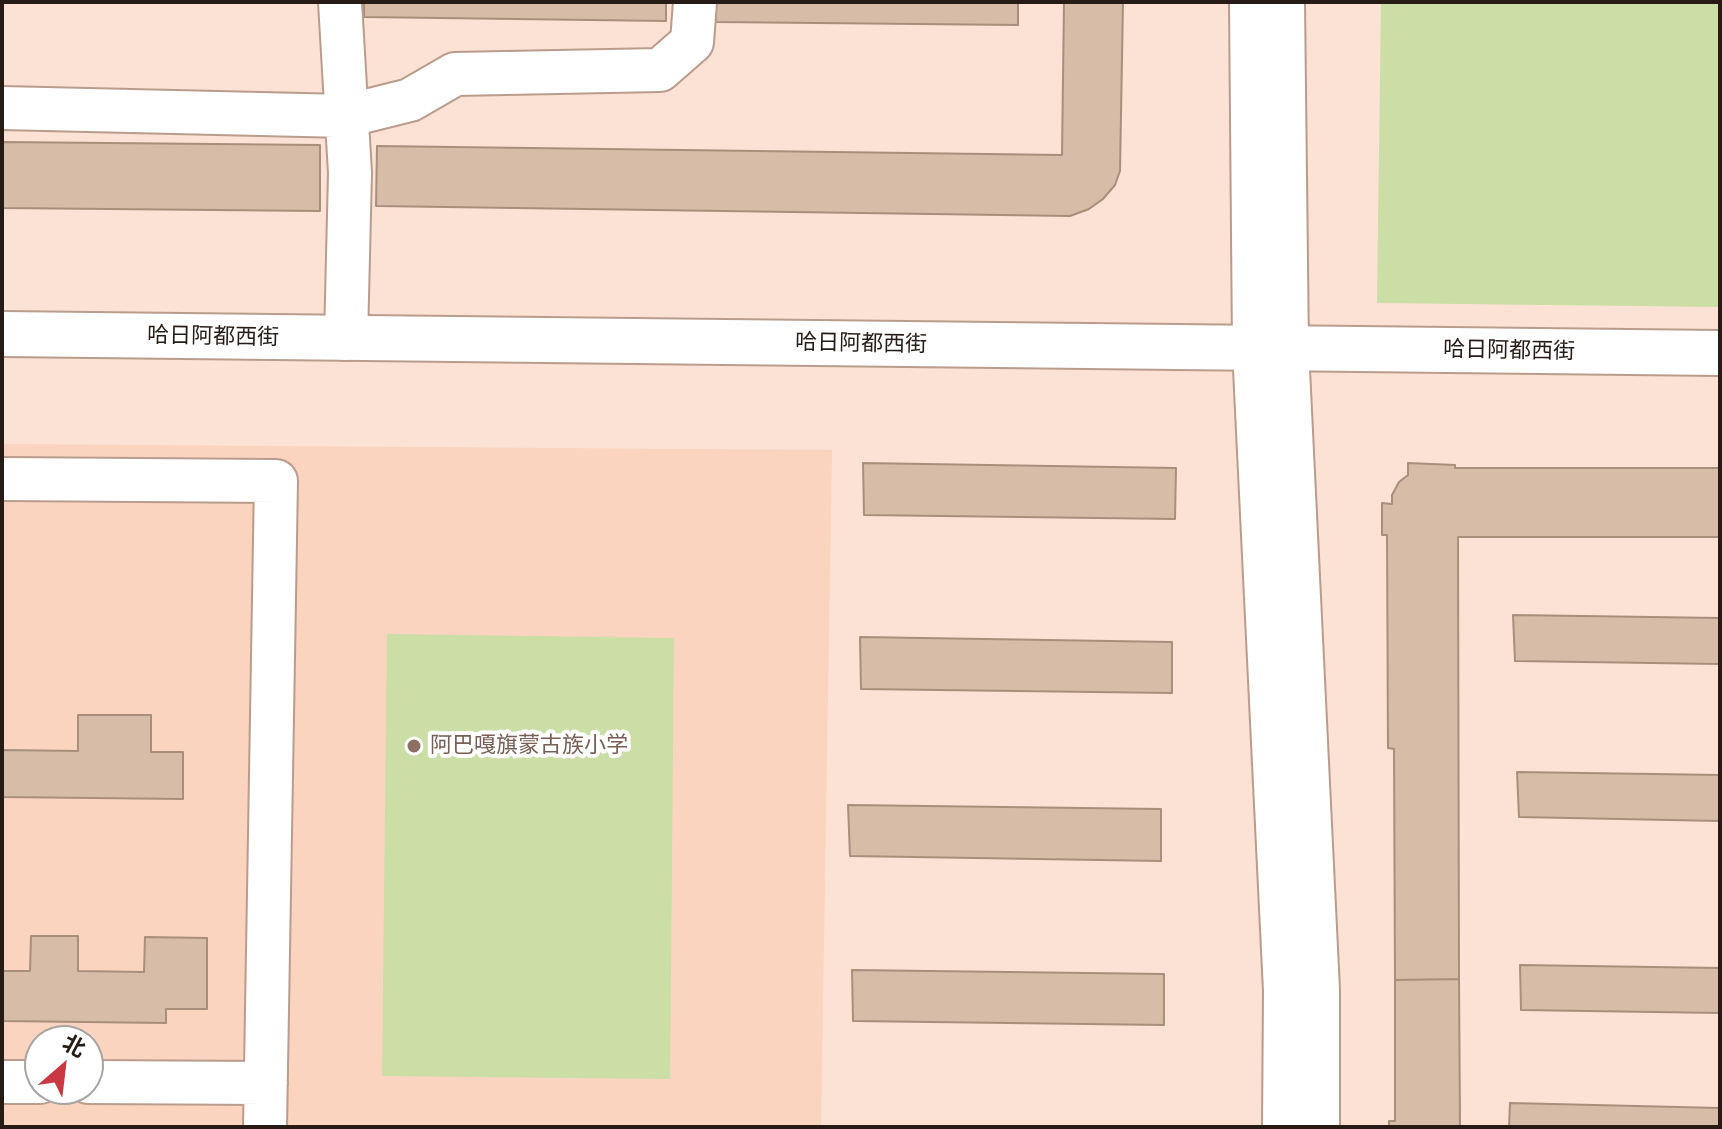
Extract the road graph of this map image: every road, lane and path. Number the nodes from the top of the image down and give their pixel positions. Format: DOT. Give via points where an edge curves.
graph roads {
  1 [pos="340,2"];
  2 [pos="695,2"];
  3 [pos="1251,2"];
  4 [pos="1283,2"];
  5 [pos="2,108"];
  6 [pos="346,116"];
  7 [pos="2,334"];
  8 [pos="346,339"];
  9 [pos="1720,353"];
  10 [pos="1271,362"];
  11 [pos="2,363"];
  12 [pos="1720,379"];
  13 [pos="2,479"];
  14 [pos="2,1082"];
  15 [pos="24,1082"];
  16 [pos="104,1082"];
  17 [pos="266,1083"];
  18 [pos="265,1127"];
  19 [pos="1284,1127"];
  20 [pos="1318,1127"];
  1 -- 6 [label="street"];
  2 -- 6 [label="street" via="692,42 660,70 455,74 410,100"];
  3 -- 10 [label="street"];
  4 -- 10 [label="street"];
  5 -- 6 [label="street"];
  6 -- 8 [label="street"];
  7 -- 8 [label="main road, 哈日阿都西街"];
  8 -- 10 [label="main road, 哈日阿都西街"];
  9 -- 10 [label="main road, 哈日阿都西街"];
  10 -- 11 [label="main road, 哈日阿都西街"];
  10 -- 12 [label="main road, 哈日阿都西街"];
  10 -- 19 [label="street"];
  10 -- 20 [label="street" via="1318,990"];
  13 -- 17 [label="street" via="276,481"];
  14 -- 15 [label="street"];
  16 -- 17 [label="street"];
  17 -- 18 [label="street"];
}
